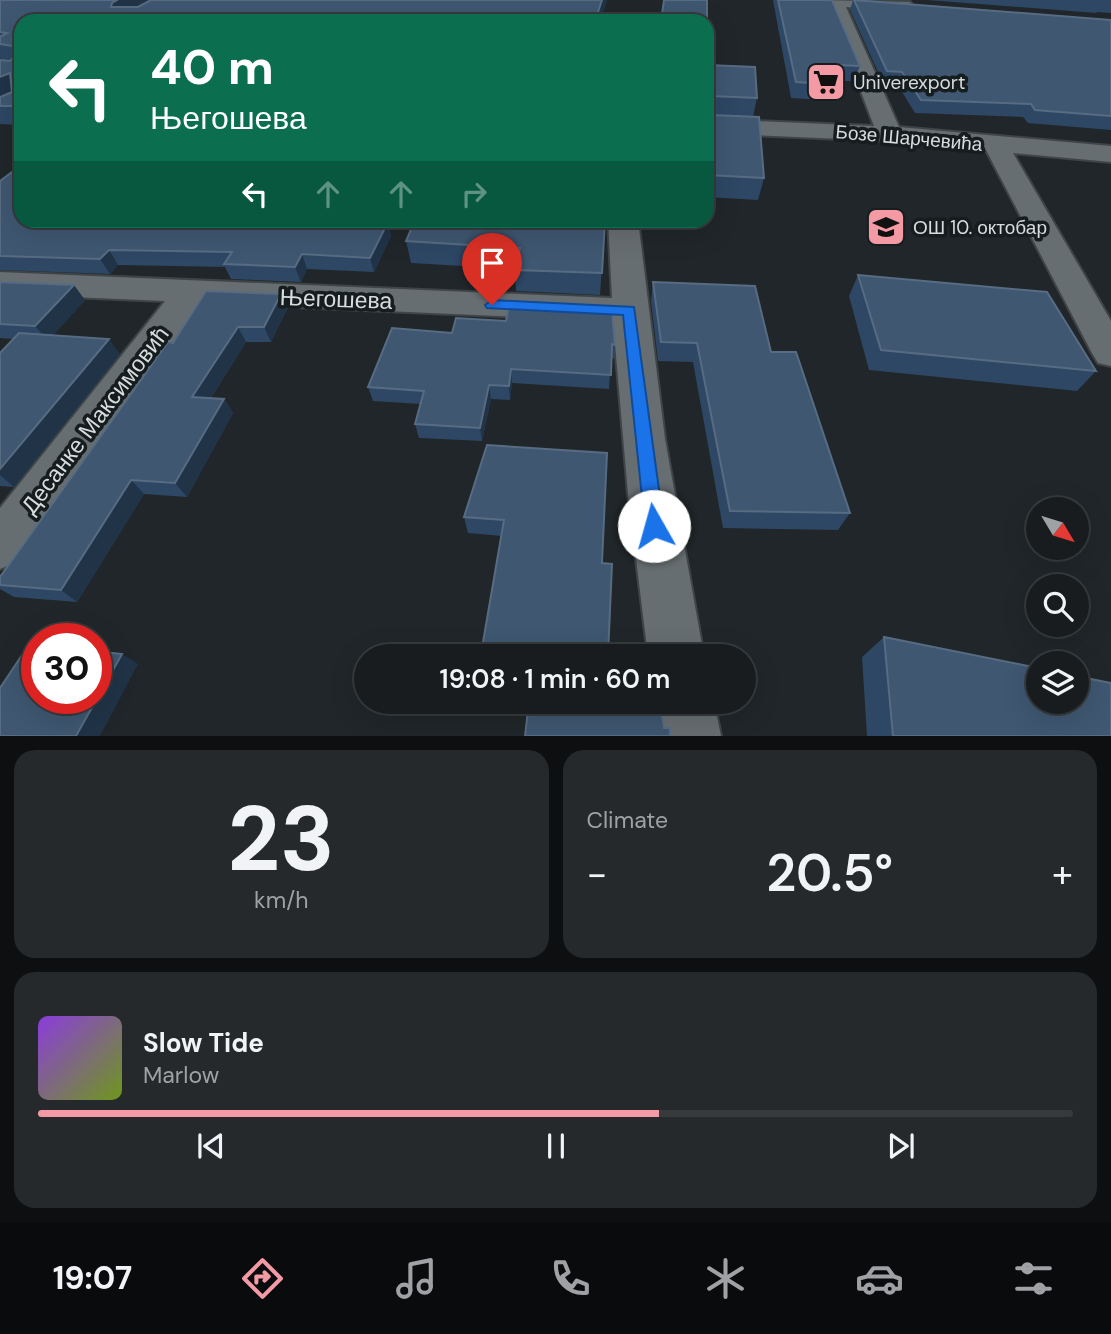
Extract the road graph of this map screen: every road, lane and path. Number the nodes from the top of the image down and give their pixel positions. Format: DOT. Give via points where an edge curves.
graph roads {
  1 [pos="829,0"];
  2 [pos="835,0"];
  3 [pos="918,7"];
  4 [pos="714,126"];
  5 [pos="889,134"];
  6 [pos="996,145"];
  7 [pos="1111,154"];
  8 [pos="624,228"];
  9 [pos="0,283"];
  10 [pos="190,293"];
  11 [pos="629,310"];
  12 [pos="1111,353"];
  13 [pos="0,546"];
  14 [pos="674,644"];
  15 [pos="687,714"];
  16 [pos="691,736"];
  1 -- 2 [label="street"];
  2 -- 3 [label="street"];
  2 -- 5 [label="street"];
  4 -- 5 [label="street, Бозе Шарчевића"];
  5 -- 6 [label="street, Бозе Шарчевића"];
  6 -- 7 [label="street, Бозе Шарчевића"];
  6 -- 12 [label="street"];
  8 -- 11 [label="street"];
  9 -- 10 [label="street, Његошева"];
  10 -- 11 [label="street, Његошева"];
  10 -- 13 [label="street, Десанке Максимовић"];
  11 -- 14 [label="street" via="657,553"];
  15 -- 16 [label="street"];
}
